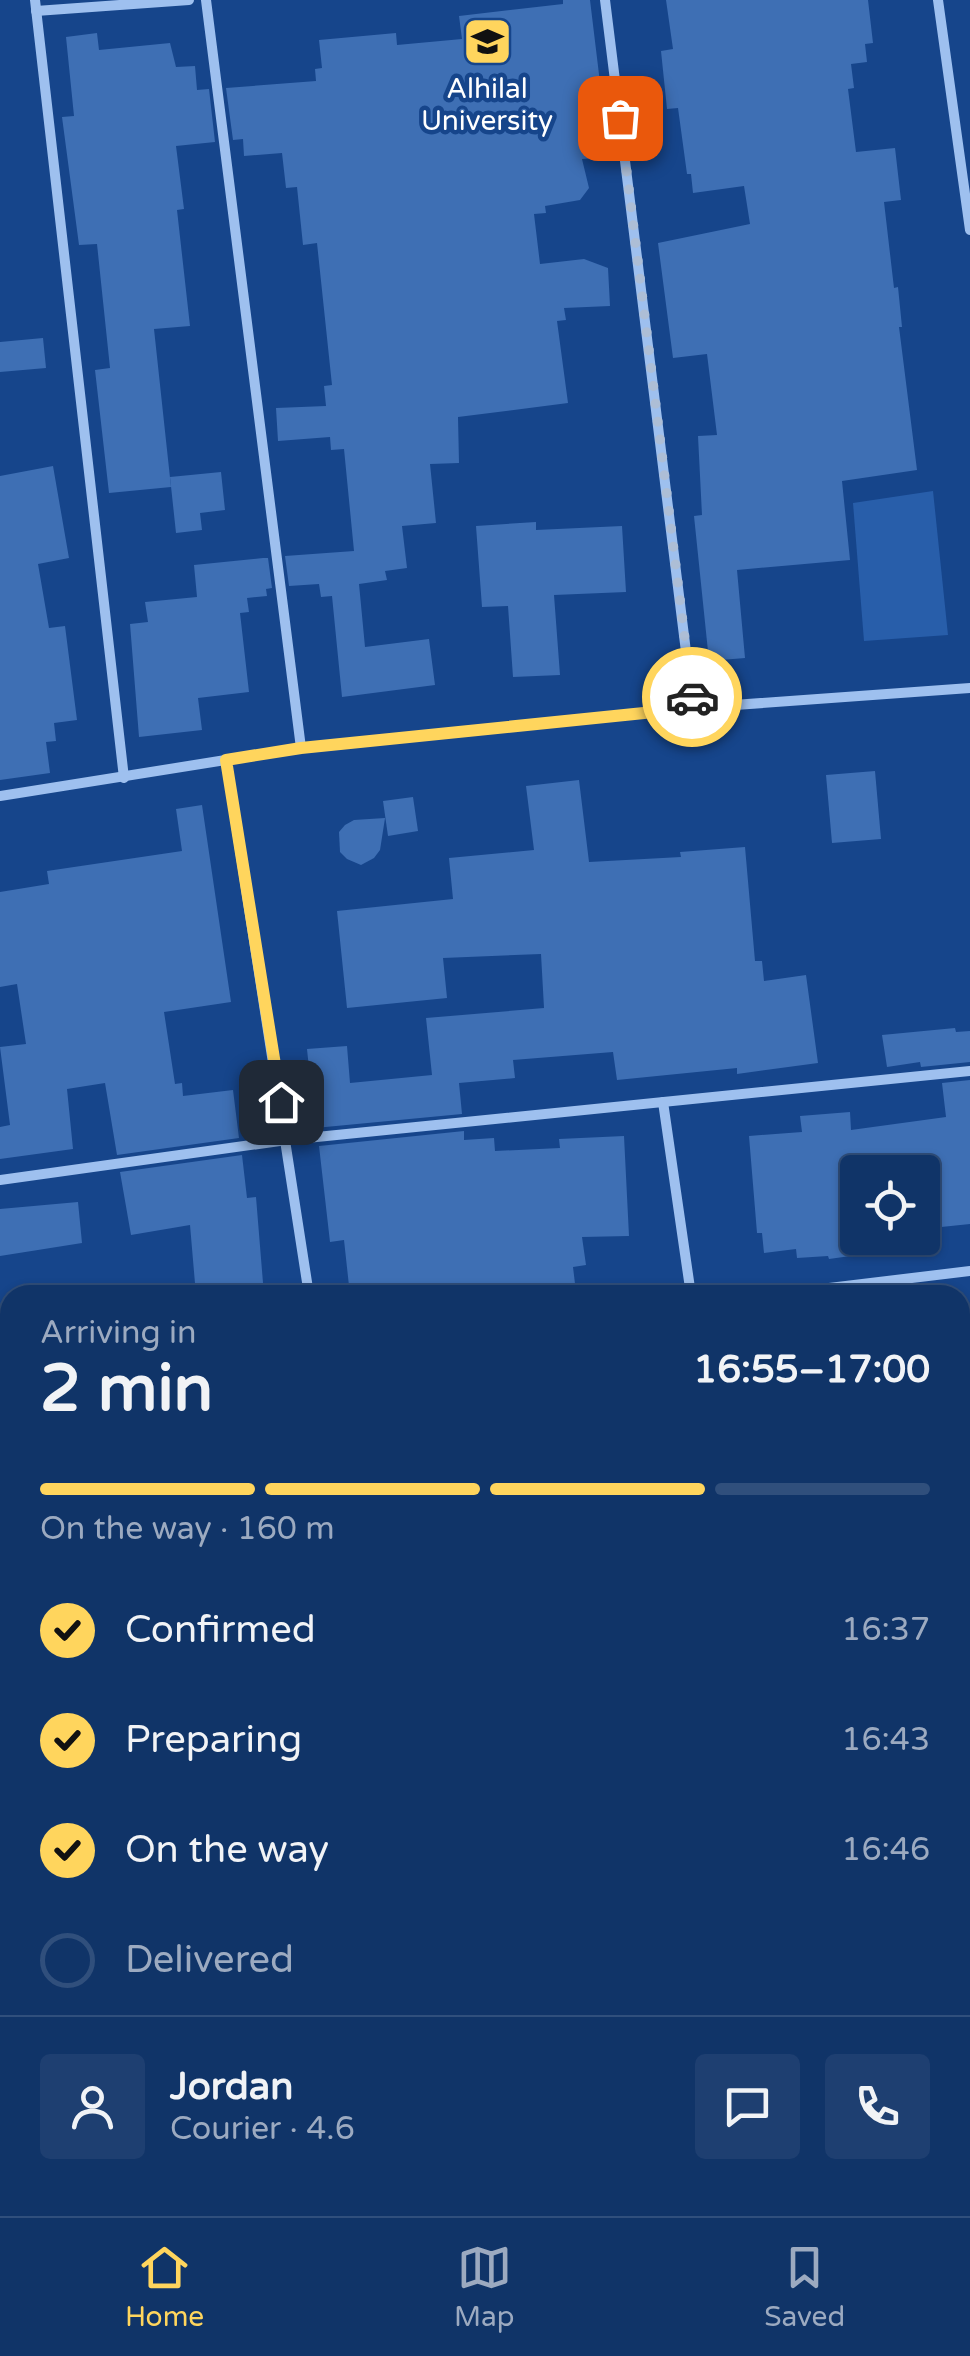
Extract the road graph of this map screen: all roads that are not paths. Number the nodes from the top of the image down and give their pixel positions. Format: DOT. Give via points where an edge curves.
graph roads {
  1 [pos="188,0"];
  2 [pos="206,0"];
  3 [pos="605,0"];
  4 [pos="938,0"];
  5 [pos="35,6"];
  6 [pos="966,166"];
  7 [pos="970,230"];
  8 [pos="970,688"];
  9 [pos="693,708"];
  10 [pos="301,748"];
  11 [pos="226,760"];
  12 [pos="124,778"];
  13 [pos="0,796"];
  14 [pos="970,1071"];
  15 [pos="663,1102"];
  16 [pos="287,1140"];
  17 [pos="0,1180"];
  18 [pos="970,1272"];
  19 [pos="308,1285"];
  20 [pos="690,1285"];
  21 [pos="858,1285"];
  1 -- 5 [label="street"];
  2 -- 10 [label="street"];
  3 -- 9 [label="street"];
  4 -- 6 [label="street"];
  5 -- 12 [label="street"];
  6 -- 7 [label="street"];
  8 -- 9 [label="street"];
  9 -- 10 [label="street"];
  10 -- 11 [label="street"];
  11 -- 12 [label="street"];
  11 -- 16 [label="street"];
  12 -- 13 [label="street"];
  14 -- 15 [label="street"];
  15 -- 16 [label="street"];
  15 -- 20 [label="street"];
  16 -- 17 [label="street"];
  16 -- 19 [label="street"];
  18 -- 21 [label="street"];
}
